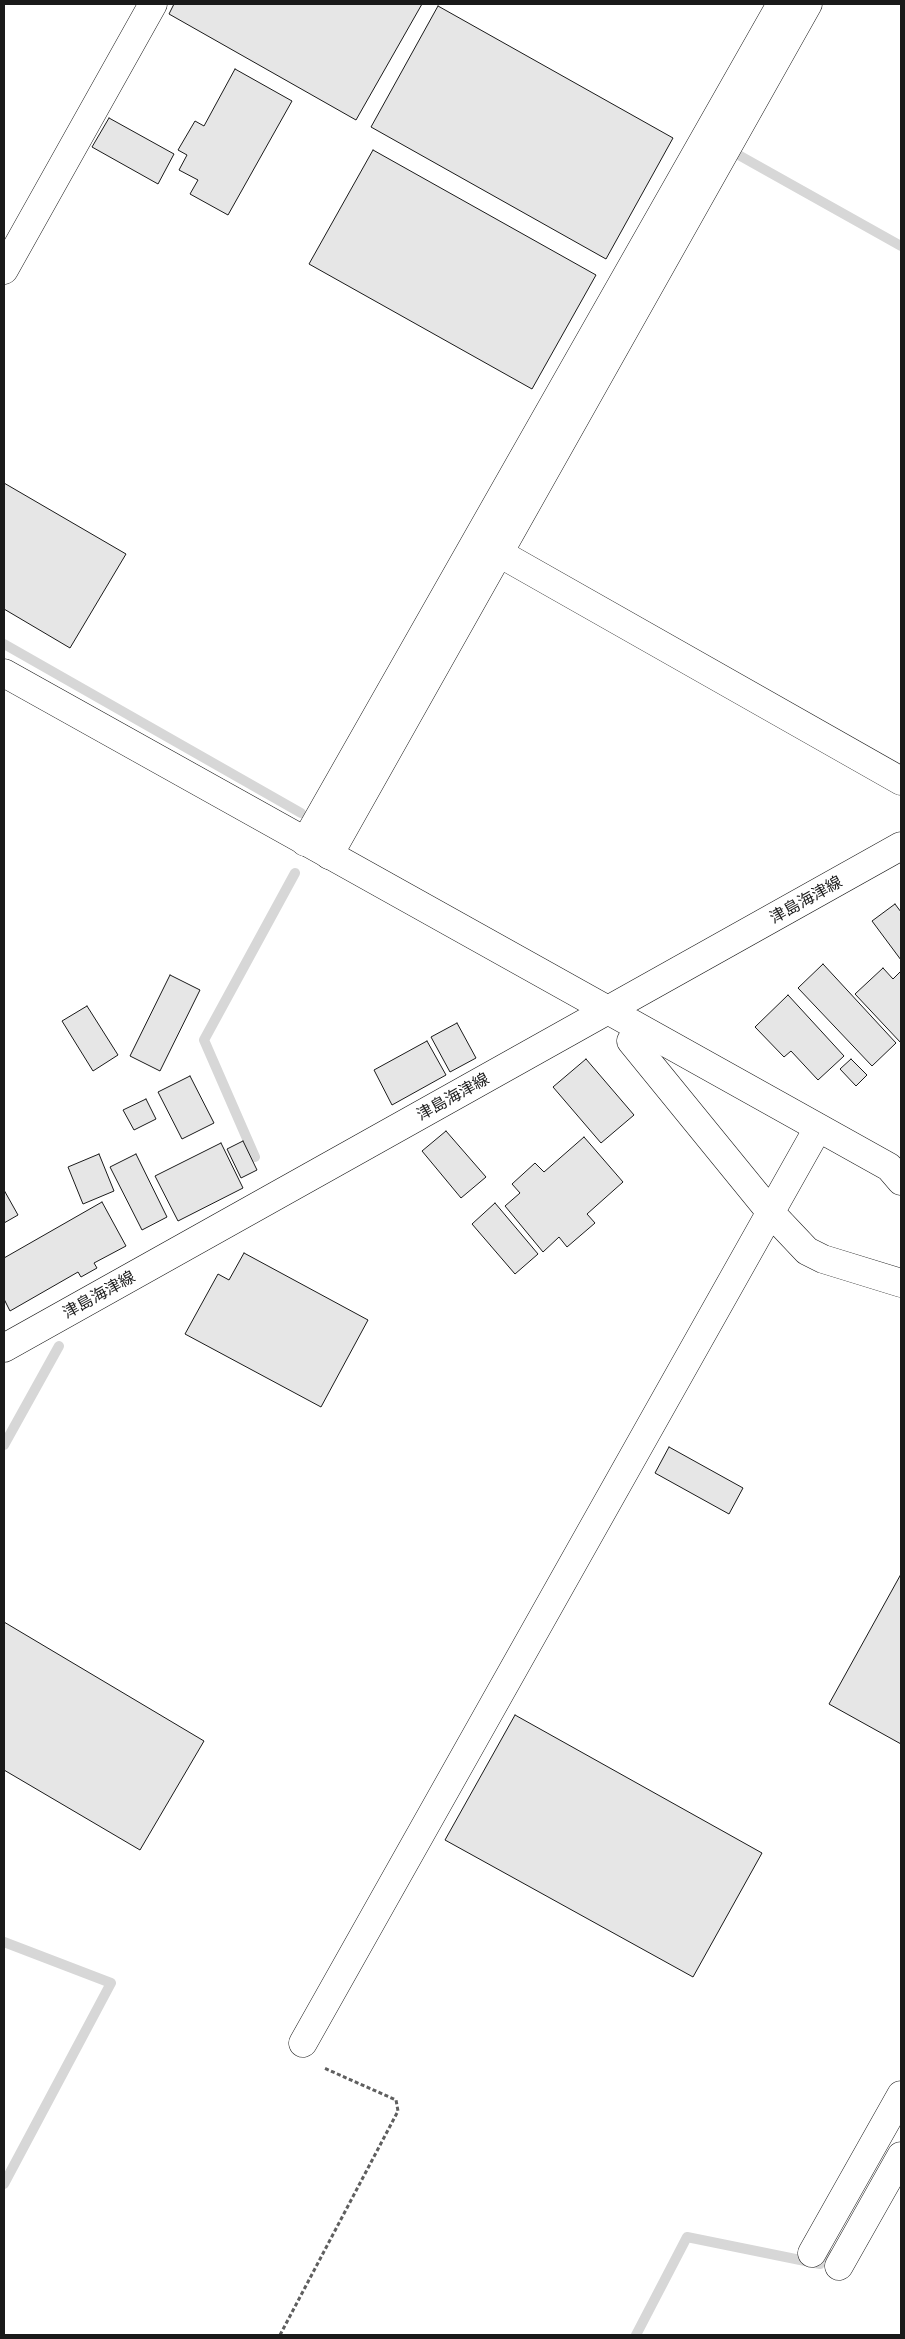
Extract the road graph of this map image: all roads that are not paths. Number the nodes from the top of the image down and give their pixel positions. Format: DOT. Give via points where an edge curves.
graph roads {
  1 [pos="153,4"];
  2 [pos="781,4"];
  3 [pos="808,4"];
  4 [pos="4,270"];
  5 [pos="499,553"];
  6 [pos="4,673"];
  7 [pos="901,781"];
  8 [pos="305,842"];
  9 [pos="901,846"];
  10 [pos="329,855"];
  11 [pos="607,1011"];
  12 [pos="631,1041"];
  13 [pos="818,1128"];
  14 [pos="901,1181"];
  15 [pos="772,1214"];
  16 [pos="901,1283"];
  17 [pos="4,1348"];
  18 [pos="303,2043"];
  19 [pos="901,2095"];
  20 [pos="901,2156"];
  21 [pos="812,2253"];
  22 [pos="839,2266"];
  1 -- 4 [label="street"];
  2 -- 8 [label="street"];
  3 -- 5 [label="street"];
  5 -- 7 [label="street"];
  5 -- 10 [label="street"];
  6 -- 8 [label="street"];
  8 -- 10 [label="street"];
  9 -- 11 [label="street, 津島海津線"];
  10 -- 11 [label="street"];
  11 -- 13 [label="street"];
  11 -- 17 [label="street, 津島海津線"];
  12 -- 15 [label="street"];
  13 -- 14 [label="street" via="889,1167"];
  13 -- 15 [label="street"];
  15 -- 16 [label="street" via="808,1251 823,1259"];
  15 -- 18 [label="street"];
  19 -- 21 [label="street"];
  20 -- 22 [label="street"];
}
